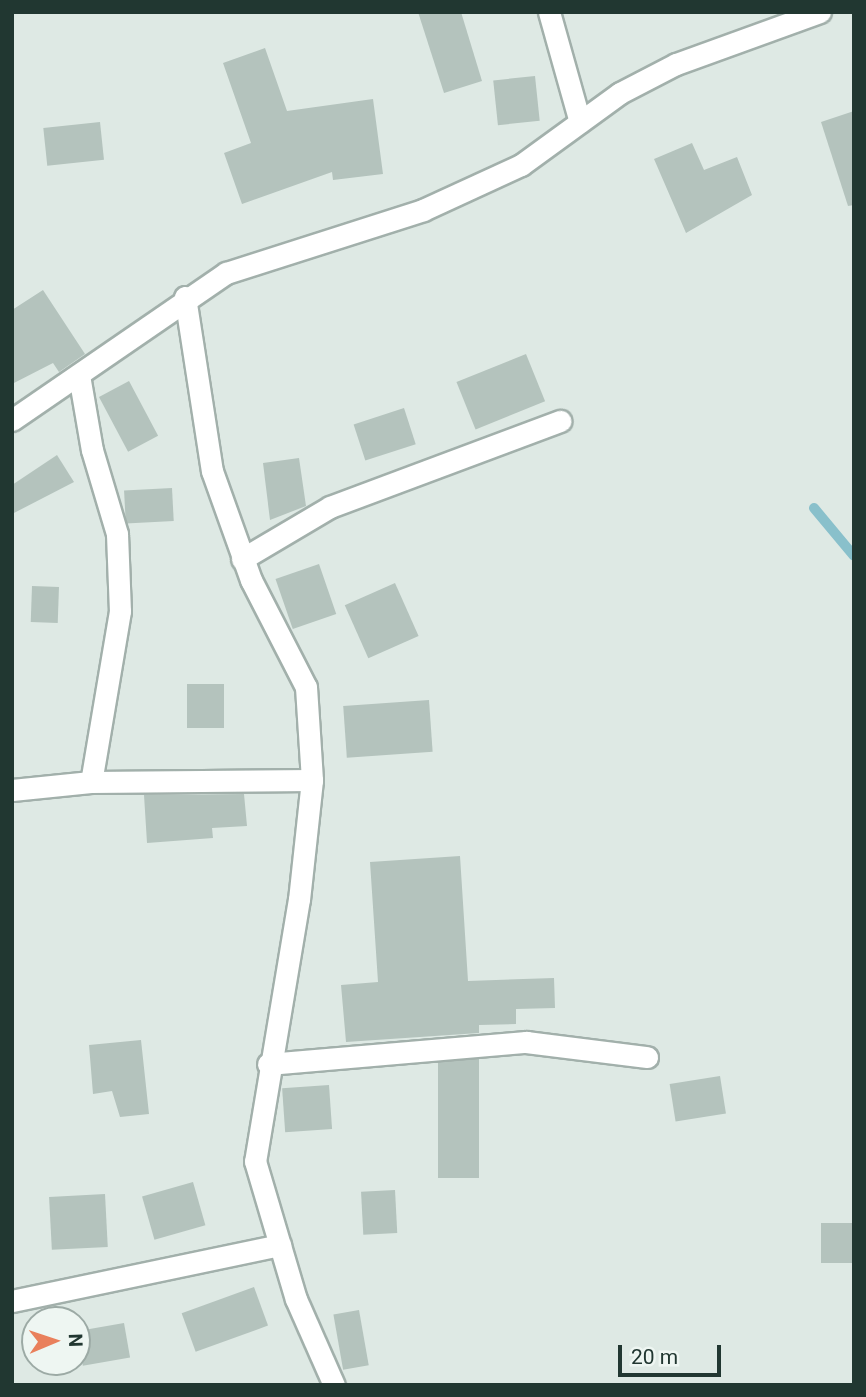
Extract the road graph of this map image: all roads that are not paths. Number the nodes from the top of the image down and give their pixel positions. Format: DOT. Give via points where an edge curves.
graph roads {
  1 [pos="550,12"];
  2 [pos="820,12"];
  3 [pos="580,122"];
  4 [pos="185,298"];
  5 [pos="79,375"];
  6 [pos="12,420"];
  7 [pos="560,421"];
  8 [pos="242,559"];
  9 [pos="313,780"];
  10 [pos="91,782"];
  11 [pos="12,790"];
  12 [pos="647,1057"];
  13 [pos="268,1064"];
  14 [pos="280,1245"];
  15 [pos="12,1301"];
  16 [pos="334,1385"];
  1 -- 3 [label="street"];
  2 -- 3 [label="street" via="676,64"];
  3 -- 4 [label="street" via="521,165 423,210 226,273"];
  4 -- 5 [label="street"];
  4 -- 8 [label="street" via="212,471"];
  5 -- 6 [label="street"];
  5 -- 10 [label="street" via="117,534 120,611"];
  7 -- 8 [label="street" via="330,508"];
  8 -- 9 [label="street" via="306,687"];
  9 -- 10 [label="street"];
  9 -- 13 [label="street" via="299,899"];
  10 -- 11 [label="street"];
  12 -- 13 [label="street" via="526,1042"];
  13 -- 14 [label="street" via="255,1161"];
  14 -- 15 [label="street"];
  14 -- 16 [label="street"];
}
